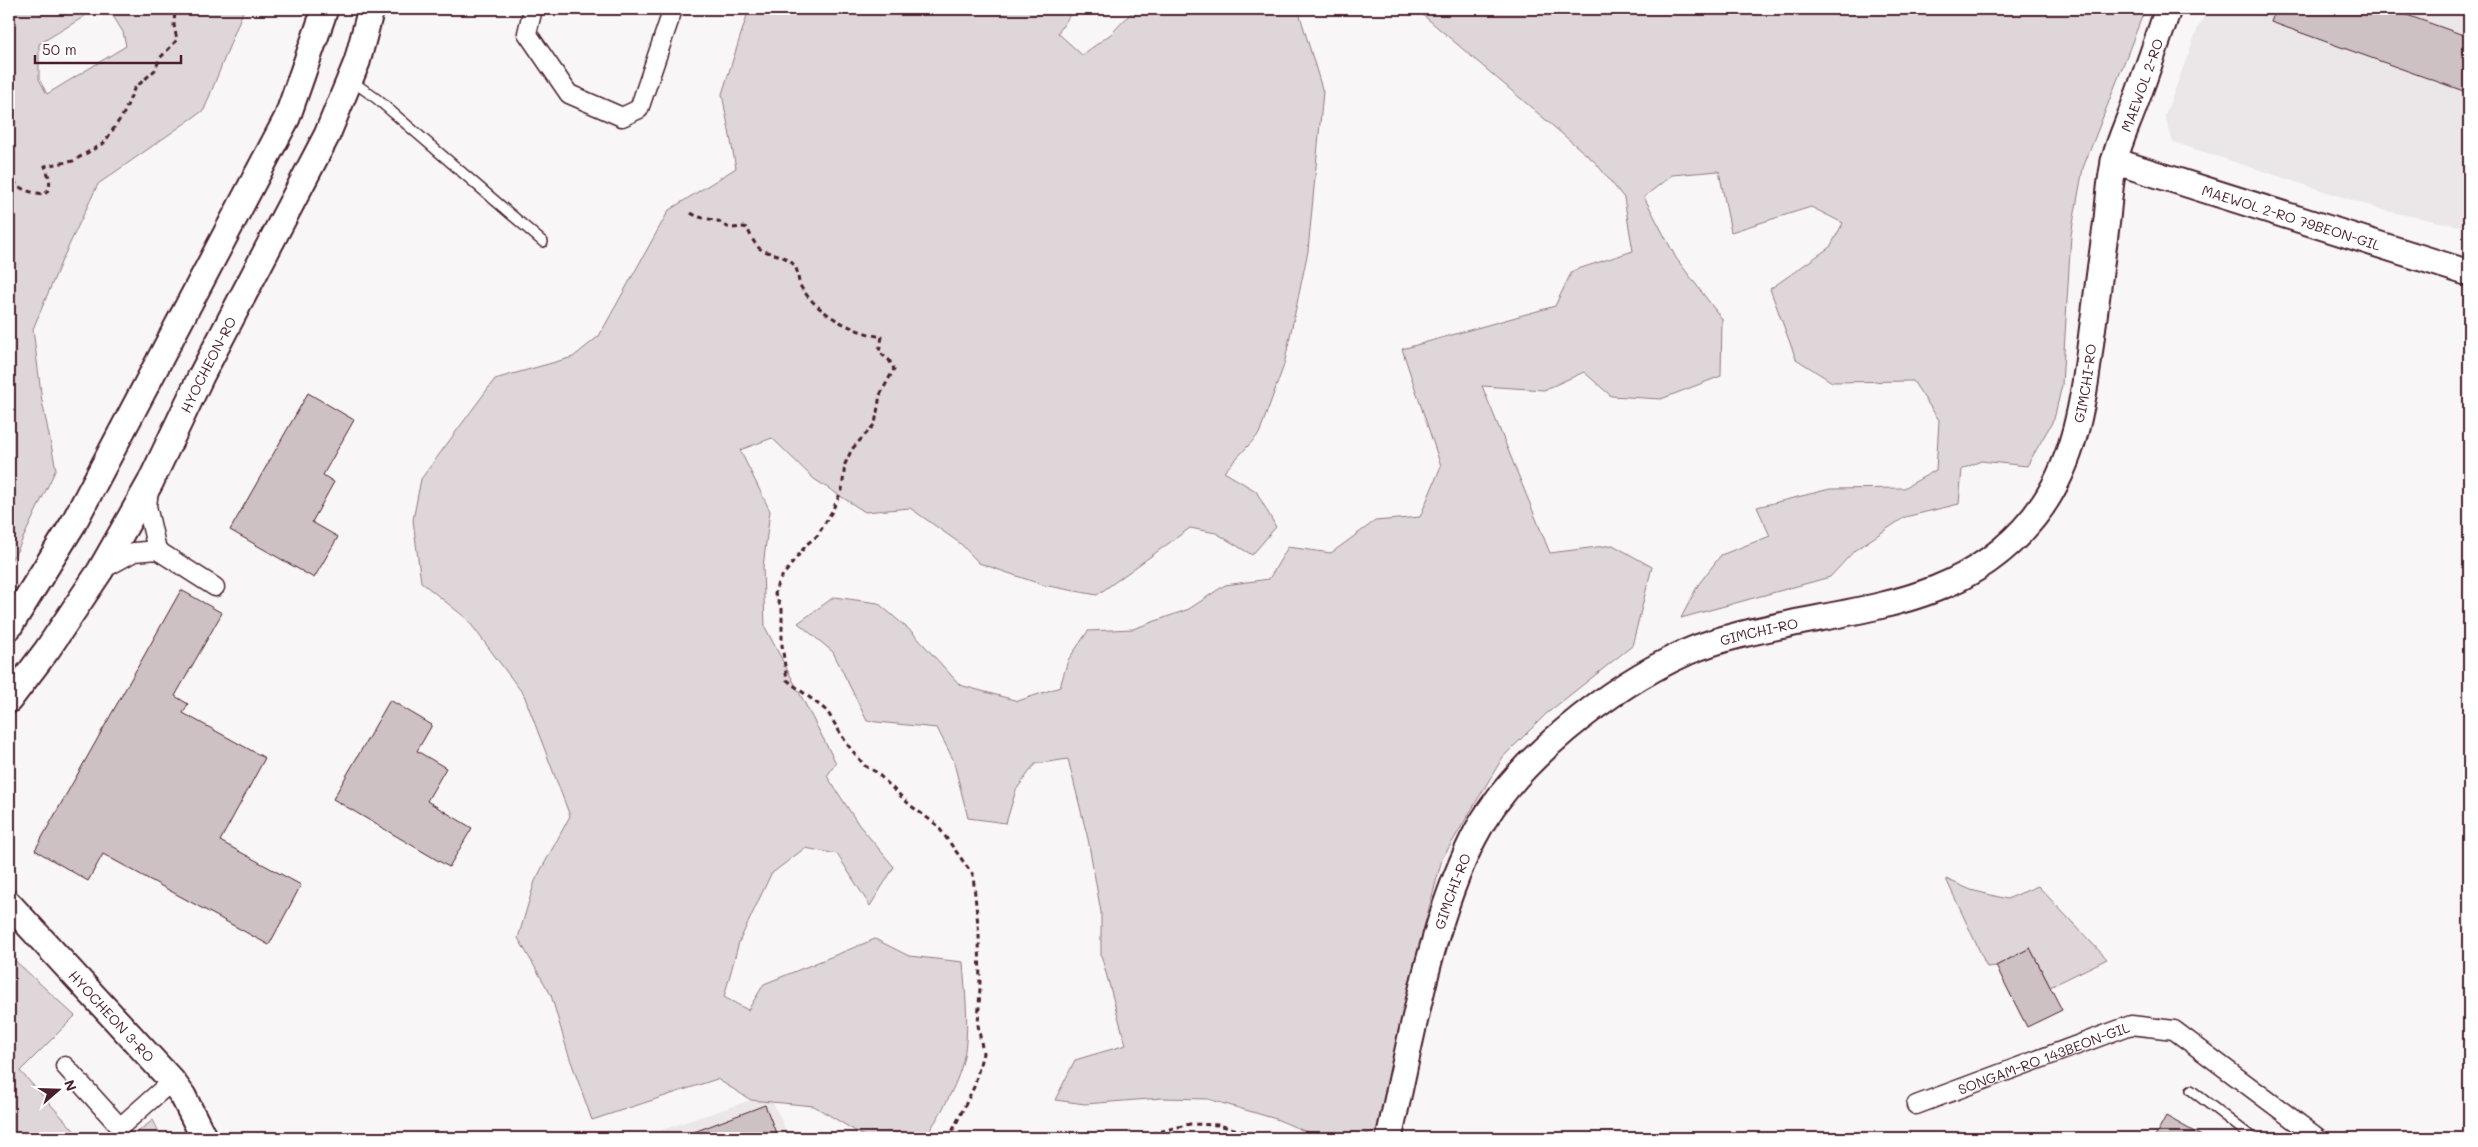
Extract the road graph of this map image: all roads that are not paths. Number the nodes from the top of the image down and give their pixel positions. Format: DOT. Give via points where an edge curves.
graph roads {
  1 [pos="325,9"];
  2 [pos="371,9"];
  3 [pos="533,9"];
  4 [pos="673,9"];
  5 [pos="2168,9"];
  6 [pos="350,80"];
  7 [pos="2114,161"];
  8 [pos="543,242"];
  9 [pos="2469,273"];
  10 [pos="150,483"];
  11 [pos="158,550"];
  12 [pos="100,571"];
  13 [pos="215,587"];
  14 [pos="9,627"];
  15 [pos="9,700"];
  16 [pos="9,904"];
  17 [pos="65,1066"];
  18 [pos="172,1081"];
  19 [pos="2191,1090"];
  20 [pos="1916,1105"];
  21 [pos="204,1138"];
  22 [pos="1389,1138"];
  23 [pos="2253,1138"];
  24 [pos="2318,1138"];
  1 -- 14 [label="street" via="287,118 73,524"];
  2 -- 6 [label="street, HYOCHEON-RO"];
  3 -- 4 [label="street" via="527,34 569,94 622,117 638,109"];
  5 -- 7 [label="street, MAEWOL 2-RO"];
  6 -- 8 [label="lane" via="377,99"];
  6 -- 10 [label="street, HYOCHEON-RO" via="327,135 201,376"];
  7 -- 9 [label="street, MAEWOL 2-RO 79BEON-GIL"];
  7 -- 22 [label="street, GIMCHI-RO" via="2084,397 2062,472 2034,517 1974,570 1943,587 1885,606 1753,631 1688,652 1655,668 1602,702 1554,740 1496,804 1475,835 1459,871 1428,966"];
  10 -- 11 [label="street" via="147,506"];
  10 -- 12 [label="street, HYOCHEON-RO"];
  11 -- 12 [label="street" via="134,552"];
  11 -- 13 [label="street"];
  12 -- 15 [label="street, HYOCHEON-RO"];
  16 -- 18 [label="street, HYOCHEON 3-RO"];
  17 -- 18 [label="street" via="120,1127"];
  18 -- 21 [label="street, HYOCHEON 3-RO"];
  19 -- 23 [label="lane"];
  20 -- 24 [label="street, SONGAM-RO 143BEON-GIL" via="2131,1025 2174,1030"];
}
